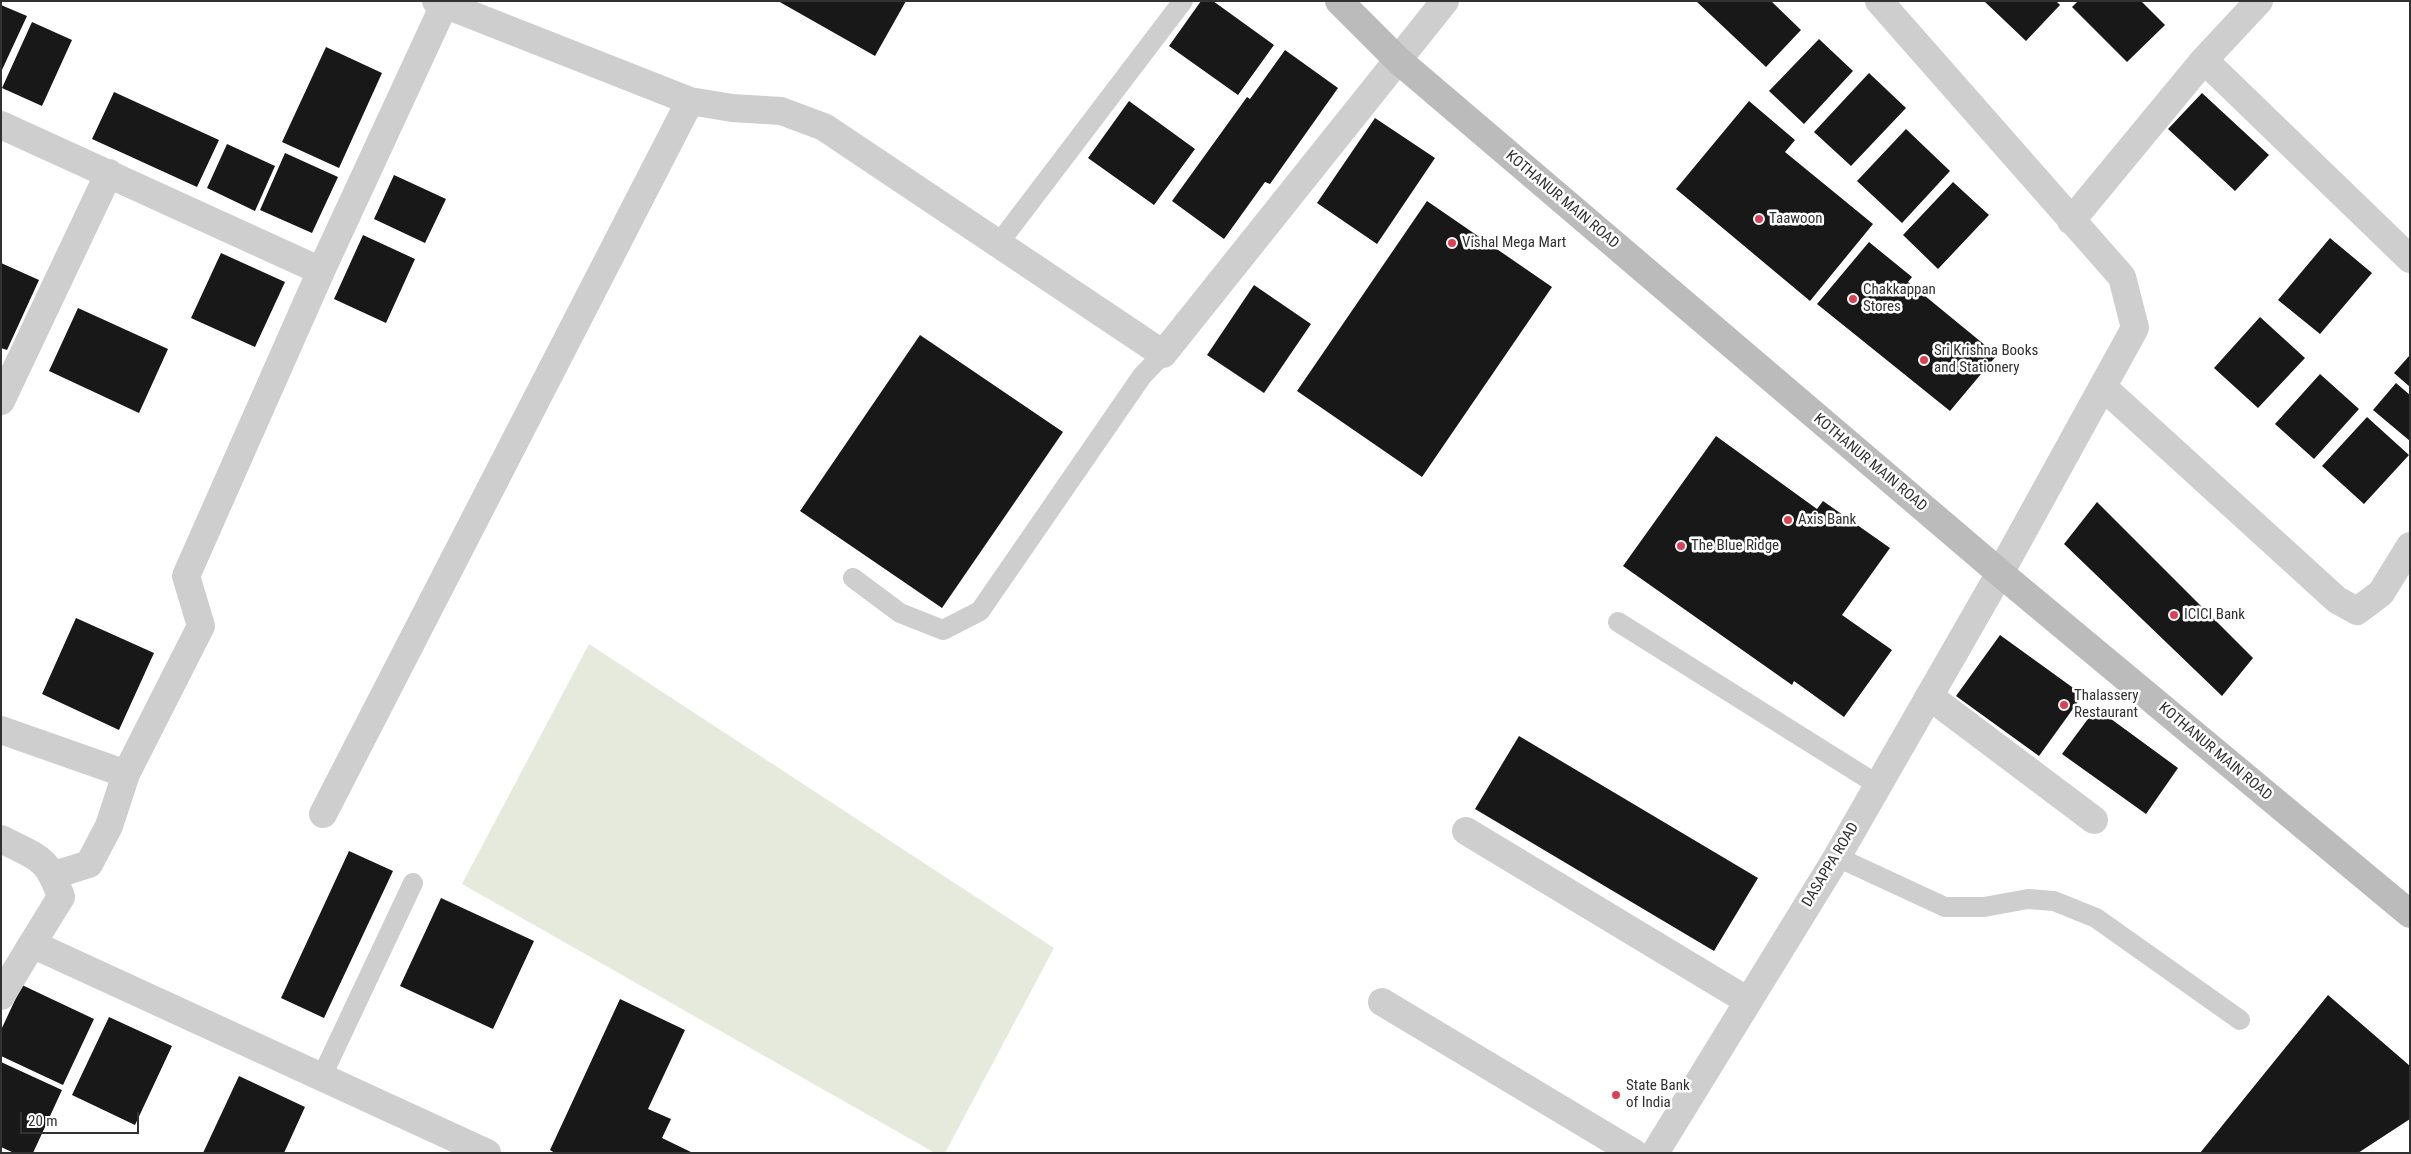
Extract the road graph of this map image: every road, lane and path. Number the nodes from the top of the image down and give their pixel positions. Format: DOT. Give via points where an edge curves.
graph roads {
  1 [pos="1184,1"];
  2 [pos="1339,1"];
  3 [pos="1445,1"];
  4 [pos="1879,1"];
  5 [pos="2259,1"];
  6 [pos="440,3"];
  7 [pos="1398,60"];
  8 [pos="2204,60"];
  9 [pos="690,101"];
  10 [pos="1,125"];
  11 [pos="109,172"];
  12 [pos="2071,221"];
  13 [pos="999,243"];
  14 [pos="2408,253"];
  15 [pos="321,271"];
  16 [pos="1163,354"];
  17 [pos="2103,386"];
  18 [pos="1,401"];
  19 [pos="2410,546"];
  20 [pos="2000,573"];
  21 [pos="853,578"];
  22 [pos="1618,622"];
  23 [pos="1929,696"];
  24 [pos="1,730"];
  25 [pos="126,774"];
  26 [pos="1878,785"];
  27 [pos="323,814"];
  28 [pos="2094,820"];
  29 [pos="1466,831"];
  30 [pos="1,839"];
  31 [pos="1836,857"];
  32 [pos="54,875"];
  33 [pos="413,883"];
  34 [pos="2410,914"];
  35 [pos="32,944"];
  36 [pos="1,996"];
  37 [pos="1748,1001"];
  38 [pos="1382,1002"];
  39 [pos="2240,1020"];
  40 [pos="322,1076"];
  41 [pos="487,1153"];
  42 [pos="1634,1153"];
  43 [pos="1655,1153"];
  1 -- 13 [label="lane"];
  2 -- 7 [label="main road, KOTHANUR MAIN ROAD"];
  3 -- 7 [label="street"];
  4 -- 12 [label="street, DASAPPA ROAD"];
  5 -- 8 [label="street"];
  6 -- 9 [label="street"];
  6 -- 15 [label="street"];
  7 -- 16 [label="street"];
  7 -- 20 [label="main road, KOTHANUR MAIN ROAD"];
  8 -- 12 [label="street"];
  8 -- 14 [label="street"];
  9 -- 13 [label="street" via="781,111 824,126"];
  9 -- 27 [label="street"];
  10 -- 11 [label="street"];
  11 -- 15 [label="street"];
  11 -- 18 [label="street"];
  12 -- 17 [label="street, DASAPPA ROAD" via="2122,277 2135,328"];
  13 -- 16 [label="street"];
  15 -- 25 [label="street" via="186,576 202,626"];
  16 -- 21 [label="lane" via="1142,376 980,611 943,630 900,613"];
  17 -- 19 [label="street" via="2337,600 2357,611 2381,593"];
  17 -- 20 [label="street, DASAPPA ROAD"];
  20 -- 23 [label="street, DASAPPA ROAD"];
  20 -- 34 [label="main road, KOTHANUR MAIN ROAD"];
  22 -- 26 [label="lane"];
  23 -- 26 [label="street, DASAPPA ROAD"];
  23 -- 28 [label="street"];
  24 -- 25 [label="street"];
  25 -- 32 [label="street" via="109,826 89,864"];
  26 -- 31 [label="street, DASAPPA ROAD"];
  29 -- 37 [label="street"];
  30 -- 32 [label="street" via="43,861"];
  31 -- 37 [label="street, DASAPPA ROAD"];
  31 -- 39 [label="lane" via="1945,907 1984,907 2028,899 2054,901 2096,918"];
  32 -- 35 [label="street" via="61,897"];
  33 -- 40 [label="lane"];
  35 -- 36 [label="street"];
  35 -- 40 [label="street"];
  37 -- 43 [label="street, DASAPPA ROAD"];
  38 -- 42 [label="street"];
  40 -- 41 [label="street"];
}
